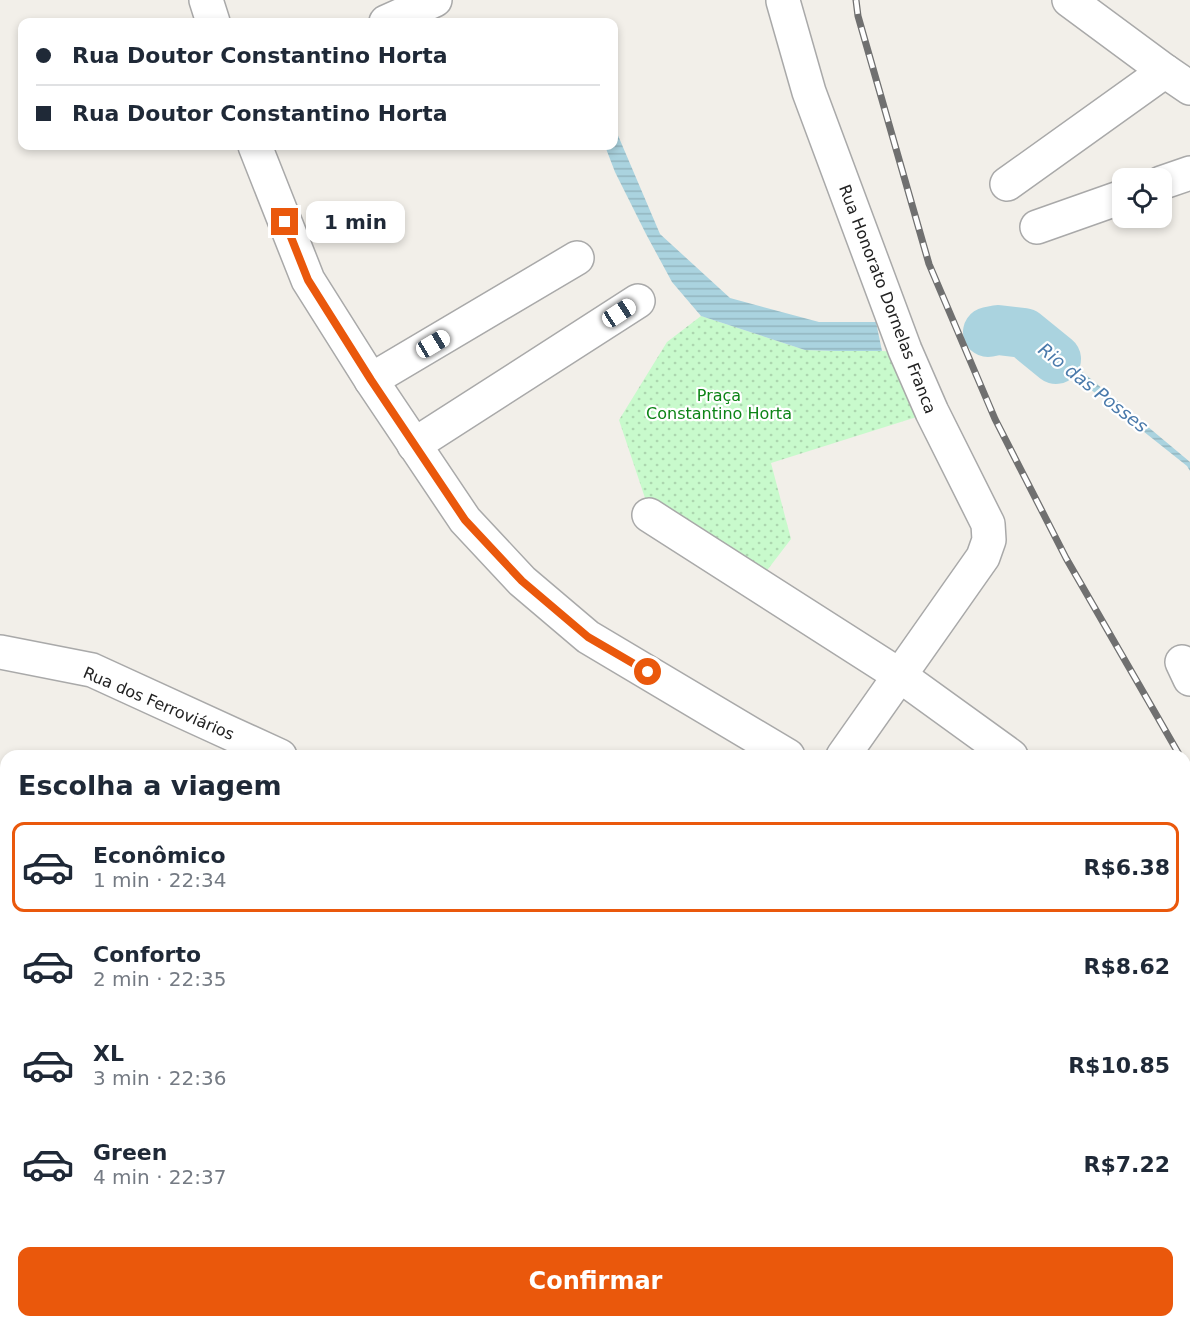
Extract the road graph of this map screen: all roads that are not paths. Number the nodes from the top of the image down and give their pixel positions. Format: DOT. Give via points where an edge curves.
graph roads {
  1 [pos="206,0"];
  2 [pos="435,0"];
  3 [pos="782,0"];
  4 [pos="1069,0"];
  5 [pos="212,18"];
  6 [pos="395,18"];
  7 [pos="1177,80"];
  8 [pos="257,150"];
  9 [pos="1190,173"];
  10 [pos="1172,179"];
  11 [pos="1007,184"];
  12 [pos="1112,201"];
  13 [pos="1037,227"];
  14 [pos="577,258"];
  15 [pos="638,301"];
  16 [pos="371,380"];
  17 [pos="414,445"];
  18 [pos="649,515"];
  19 [pos="0,652"];
  20 [pos="899,675"];
  21 [pos="267,750"];
  22 [pos="778,750"];
  23 [pos="847,750"];
  24 [pos="1003,750"];
  1 -- 5 [label="street"];
  2 -- 6 [label="street"];
  3 -- 20 [label="street, Rua Honorato Dornelas Franca" via="809,92 905,350 988,524 989,540 983,557"];
  4 -- 7 [label="street"];
  7 -- 11 [label="street"];
  8 -- 16 [label="street" via="308,280"];
  9 -- 10 [label="street"];
  12 -- 13 [label="street"];
  14 -- 16 [label="street"];
  15 -- 17 [label="street"];
  16 -- 17 [label="street"];
  17 -- 22 [label="street" via="465,520 522,581 588,637"];
  18 -- 20 [label="street"];
  19 -- 21 [label="street, Rua dos Ferroviários" via="92,670"];
  20 -- 23 [label="street, Rua Honorato Dornelas Franca"];
  20 -- 24 [label="street"];
}
